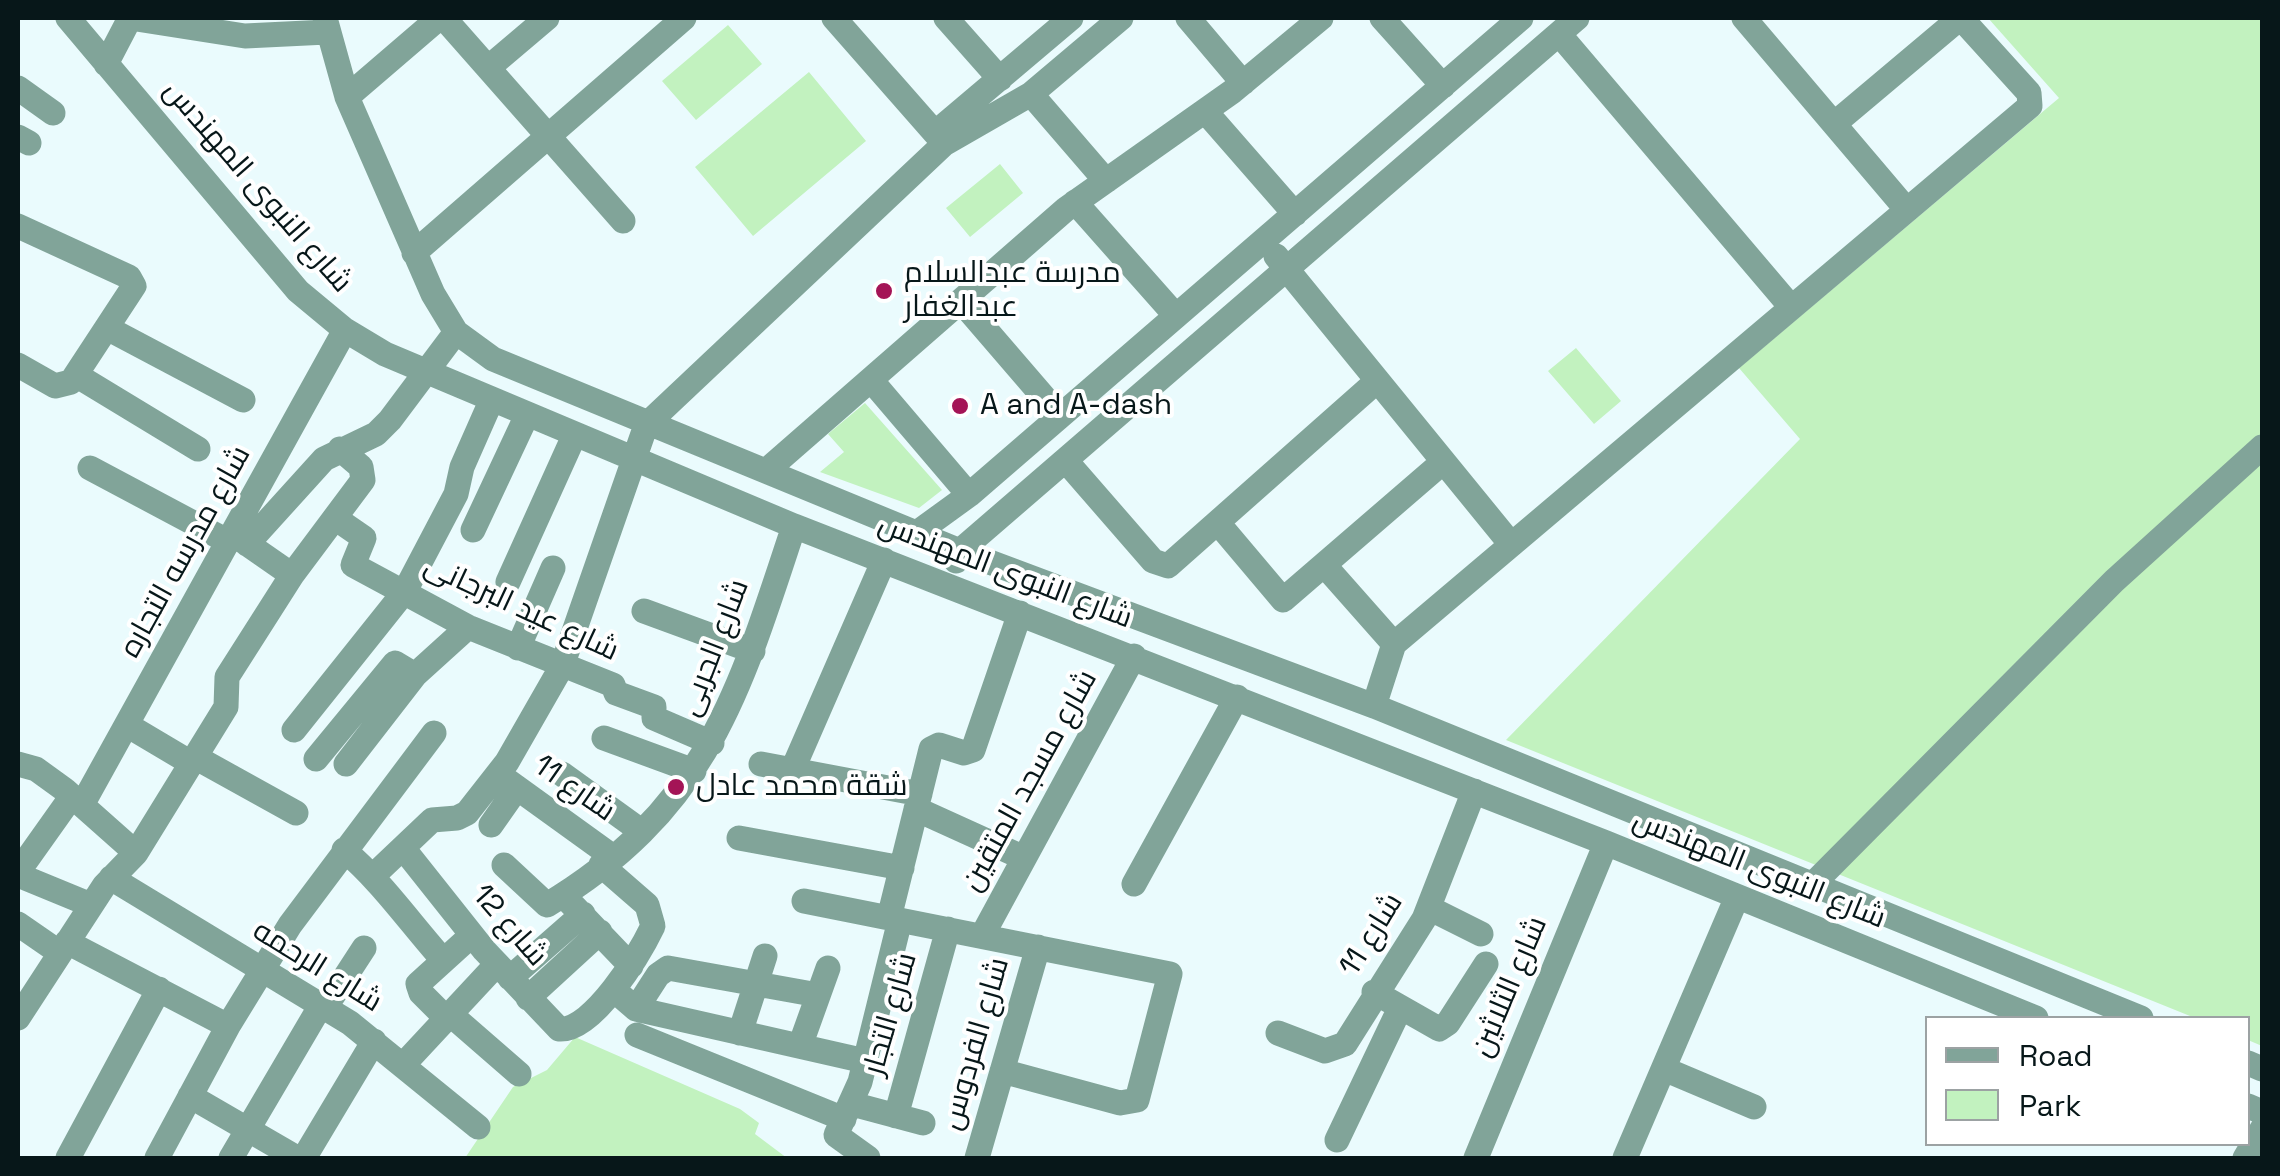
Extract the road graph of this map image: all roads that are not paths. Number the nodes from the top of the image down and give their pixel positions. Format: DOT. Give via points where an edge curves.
graph roads {
  1 [pos="68,18"];
  2 [pos="130,18"];
  3 [pos="442,18"];
  4 [pos="547,18"];
  5 [pos="684,18"];
  6 [pos="834,18"];
  7 [pos="946,18"];
  8 [pos="1121,18"];
  9 [pos="1188,18"];
  10 [pos="1321,18"];
  11 [pos="1382,18"];
  12 [pos="1522,18"];
  13 [pos="1744,18"];
  14 [pos="1961,18"];
  15 [pos="1061,21"];
  16 [pos="326,25"];
  17 [pos="1568,26"];
  18 [pos="106,64"];
  19 [pos="488,68"];
  20 [pos="1000,79"];
  21 [pos="1244,83"];
  22 [pos="1443,86"];
  23 [pos="18,88"];
  24 [pos="1031,94"];
  25 [pos="347,96"];
  26 [pos="1206,111"];
  27 [pos="53,113"];
  28 [pos="1834,124"];
  29 [pos="548,136"];
  30 [pos="940,139"];
  31 [pos="1106,181"];
  32 [pos="1075,202"];
  33 [pos="1907,210"];
  34 [pos="1295,214"];
  35 [pos="623,221"];
  36 [pos="18,226"];
  37 [pos="1263,241"];
  38 [pos="414,253"];
  39 [pos="1286,268"];
  40 [pos="961,300"];
  41 [pos="1790,308"];
  42 [pos="1176,316"];
  43 [pos="108,328"];
  44 [pos="345,330"];
  45 [pos="456,332"];
  46 [pos="18,365"];
  47 [pos="428,371"];
  48 [pos="76,375"];
  49 [pos="871,380"];
  50 [pos="1377,380"];
  51 [pos="492,399"];
  52 [pos="244,400"];
  53 [pos="527,415"];
  54 [pos="1060,416"];
  55 [pos="646,424"];
  56 [pos="574,436"];
  57 [pos="2262,446"];
  58 [pos="198,449"];
  59 [pos="340,450"];
  60 [pos="632,457"];
  61 [pos="1066,461"];
  62 [pos="1443,462"];
  63 [pos="90,468"];
  64 [pos="766,472"];
  65 [pos="969,495"];
  66 [pos="334,518"];
  67 [pos="1218,524"];
  68 [pos="794,526"];
  69 [pos="473,530"];
  70 [pos="918,532"];
  71 [pos="237,540"];
  72 [pos="1510,543"];
  73 [pos="960,552"];
  74 [pos="884,560"];
  75 [pos="1325,566"];
  76 [pos="553,568"];
  77 [pos="292,576"];
  78 [pos="508,582"];
  79 [pos="947,585"];
  80 [pos="405,591"];
  81 [pos="644,612"];
  82 [pos="1020,612"];
  83 [pos="468,627"];
  84 [pos="1394,644"];
  85 [pos="518,648"];
  86 [pos="752,651"];
  87 [pos="1134,656"];
  88 [pos="562,666"];
  89 [pos="415,675"];
  90 [pos="1238,696"];
  91 [pos="1374,706"];
  92 [pos="127,725"];
  93 [pos="294,730"];
  94 [pos="434,733"];
  95 [pos="604,738"];
  96 [pos="712,743"];
  97 [pos="316,759"];
  98 [pos="193,760"];
  99 [pos="18,764"];
  100 [pos="346,764"];
  101 [pos="761,764"];
  102 [pos="792,770"];
  103 [pos="694,771"];
  104 [pos="562,774"];
  105 [pos="508,781"];
  106 [pos="1474,790"];
  107 [pos="78,800"];
  108 [pos="918,802"];
  109 [pos="1605,803"];
  110 [pos="296,813"];
  111 [pos="491,825"];
  112 [pos="642,832"];
  113 [pos="739,838"];
  114 [pos="1599,840"];
  115 [pos="403,848"];
  116 [pos="344,850"];
  117 [pos="136,853"];
  118 [pos="1024,858"];
  119 [pos="607,861"];
  120 [pos="504,865"];
  121 [pos="902,868"];
  122 [pos="18,874"];
  123 [pos="374,875"];
  124 [pos="110,878"];
  125 [pos="1134,884"];
  126 [pos="1812,885"];
  127 [pos="563,895"];
  128 [pos="1737,897"];
  129 [pos="804,902"];
  130 [pos="91,906"];
  131 [pos="1429,908"];
  132 [pos="894,919"];
  133 [pos="591,923"];
  134 [pos="18,924"];
  135 [pos="948,929"];
  136 [pos="1481,934"];
  137 [pos="472,935"];
  138 [pos="982,936"];
  139 [pos="1038,947"];
  140 [pos="64,948"];
  141 [pos="364,948"];
  142 [pos="765,956"];
  143 [pos="443,960"];
  144 [pos="1486,964"];
  145 [pos="631,966"];
  146 [pos="828,968"];
  147 [pos="262,970"];
  148 [pos="503,971"];
  149 [pos="757,982"];
  150 [pos="159,989"];
  151 [pos="614,990"];
  152 [pos="1374,992"];
  153 [pos="818,995"];
  154 [pos="528,998"];
  155 [pos="323,1006"];
  156 [pos="1400,1008"];
  157 [pos="18,1016"];
  158 [pos="448,1016"];
  159 [pos="2031,1016"];
  160 [pos="2136,1016"];
  161 [pos="637,1022"];
  162 [pos="228,1026"];
  163 [pos="740,1033"];
  164 [pos="1278,1034"];
  165 [pos="374,1041"];
  166 [pos="800,1046"];
  167 [pos="865,1061"];
  168 [pos="404,1066"];
  169 [pos="1664,1070"];
  170 [pos="1002,1071"];
  171 [pos="519,1074"];
  172 [pos="190,1096"];
  173 [pos="1754,1107"];
  174 [pos="896,1116"];
  175 [pos="923,1123"];
  176 [pos="843,1124"];
  177 [pos="478,1127"];
  178 [pos="248,1129"];
  179 [pos="2262,1129"];
  180 [pos="1337,1140"];
  181 [pos="1630,1157"];
  182 [pos="68,1158"];
  183 [pos="157,1158"];
  184 [pos="231,1158"];
  185 [pos="300,1158"];
  186 [pos="868,1158"];
  187 [pos="977,1158"];
  188 [pos="1476,1158"];
  189 [pos="2245,1158"];
  1 -- 18 [label="street, شارع النبوى المهندس"];
  2 -- 16 [label="street" via="245,36"];
  2 -- 18 [label="street"];
  3 -- 19 [label="street"];
  3 -- 25 [label="street"];
  4 -- 19 [label="street"];
  5 -- 29 [label="street"];
  6 -- 30 [label="street"];
  7 -- 20 [label="street"];
  8 -- 24 [label="street"];
  9 -- 21 [label="street"];
  10 -- 21 [label="street"];
  11 -- 22 [label="street"];
  12 -- 22 [label="street"];
  13 -- 28 [label="street"];
  14 -- 28 [label="street"];
  14 -- 33 [label="street" via="2032,101"];
  15 -- 20 [label="street"];
  16 -- 25 [label="street"];
  17 -- 39 [label="street"];
  17 -- 41 [label="street"];
  18 -- 44 [label="street, شارع النبوى المهندس" via="278,269"];
  19 -- 29 [label="street"];
  20 -- 30 [label="street"];
  21 -- 26 [label="street"];
  22 -- 34 [label="street"];
  23 -- 27 [label="street"];
  24 -- 30 [label="street"];
  24 -- 31 [label="street"];
  25 -- 38 [label="street"];
  26 -- 31 [label="street"];
  26 -- 34 [label="street"];
  28 -- 33 [label="street"];
  29 -- 35 [label="street"];
  29 -- 38 [label="street"];
  30 -- 55 [label="street"];
  31 -- 32 [label="street"];
  32 -- 40 [label="street"];
  32 -- 42 [label="street"];
  33 -- 41 [label="street"];
  34 -- 37 [label="street"];
  36 -- 43 [label="street" via="128,277 134,286"];
  37 -- 39 [label="street"];
  37 -- 42 [label="street"];
  38 -- 45 [label="street"];
  39 -- 50 [label="street"];
  39 -- 61 [label="street"];
  40 -- 49 [label="street"];
  40 -- 54 [label="street"];
  41 -- 72 [label="street"];
  42 -- 54 [label="street"];
  43 -- 48 [label="street"];
  43 -- 52 [label="street"];
  44 -- 47 [label="street, شارع النبوى المهندس"];
  44 -- 71 [label="street, شارع مدرسه التجاره"];
  45 -- 47 [label="street"];
  45 -- 55 [label="street, شارع النبوى المهندس" via="513,369"];
  46 -- 48 [label="street" via="55,386"];
  47 -- 51 [label="street, شارع النبوى المهندس"];
  47 -- 59 [label="street" via="376,434"];
  48 -- 58 [label="street"];
  49 -- 64 [label="street"];
  49 -- 65 [label="street"];
  50 -- 62 [label="street"];
  50 -- 67 [label="street"];
  51 -- 53 [label="street, شارع النبوى المهندس"];
  51 -- 80 [label="street" via="456,494"];
  53 -- 56 [label="street, شارع النبوى المهندس"];
  53 -- 69 [label="street"];
  54 -- 65 [label="street"];
  55 -- 60 [label="street"];
  55 -- 64 [label="street, شارع النبوى المهندس"];
  56 -- 60 [label="street, شارع النبوى المهندس"];
  56 -- 78 [label="street"];
  57 -- 126 [label="street" via="2114,581"];
  59 -- 66 [label="street" via="364,476"];
  59 -- 71 [label="street"];
  60 -- 68 [label="street, شارع النبوى المهندس"];
  60 -- 88 [label="street"];
  61 -- 67 [label="street" via="1160,566 1175,562"];
  61 -- 73 [label="street"];
  62 -- 72 [label="street"];
  62 -- 75 [label="street"];
  63 -- 71 [label="street"];
  64 -- 70 [label="street, شارع النبوى المهندس"];
  65 -- 70 [label="street"];
  66 -- 77 [label="street"];
  66 -- 80 [label="street, شارع عيد البرجانى" via="364,538 353,565"];
  67 -- 75 [label="street" via="1280,600"];
  68 -- 74 [label="street, شارع النبوى المهندس"];
  68 -- 86 [label="street, شارع الجربى"];
  70 -- 73 [label="street, شارع النبوى المهندس"];
  71 -- 77 [label="street"];
  71 -- 92 [label="street, شارع مدرسه التجاره"];
  72 -- 84 [label="street"];
  73 -- 79 [label="street"];
  73 -- 91 [label="street, شارع النبوى المهندس"];
  74 -- 79 [label="street, شارع النبوى المهندس"];
  74 -- 102 [label="street"];
  75 -- 84 [label="street"];
  76 -- 85 [label="street"];
  77 -- 98 [label="street" via="224,683 228,702"];
  79 -- 82 [label="street, شارع النبوى المهندس"];
  80 -- 83 [label="street, شارع عيد البرجانى"];
  80 -- 93 [label="street"];
  81 -- 86 [label="street"];
  82 -- 87 [label="street, شارع النبوى المهندس"];
  82 -- 108 [label="street" via="972,750 933,746"];
  83 -- 85 [label="street, شارع عيد البرجانى"];
  83 -- 89 [label="street"];
  84 -- 91 [label="street"];
  85 -- 88 [label="street, شارع عيد البرجانى"];
  86 -- 96 [label="street, شارع الجربى"];
  87 -- 90 [label="street, شارع النبوى المهندس"];
  87 -- 118 [label="street, شارع مسجد المتقين"];
  88 -- 96 [label="street, شارع عيد البرجانى" via="654,706 654,718"];
  88 -- 105 [label="street"];
  89 -- 97 [label="street" via="394,662"];
  89 -- 100 [label="street"];
  90 -- 106 [label="street, شارع النبوى المهندس"];
  90 -- 125 [label="street"];
  91 -- 109 [label="street, شارع النبوى المهندس"];
  92 -- 98 [label="street"];
  92 -- 107 [label="street, شارع مدرسه التجاره"];
  94 -- 116 [label="street"];
  95 -- 103 [label="street"];
  96 -- 103 [label="street, شارع الجربى"];
  98 -- 110 [label="street"];
  98 -- 117 [label="street"];
  99 -- 107 [label="street"];
  101 -- 102 [label="street"];
  102 -- 108 [label="street"];
  103 -- 112 [label="street, شارع الجربى"];
  104 -- 112 [label="street"];
  105 -- 111 [label="street"];
  105 -- 115 [label="street" via="458,818 432,820"];
  105 -- 119 [label="street, شارع 11"];
  106 -- 114 [label="street, شارع النبوى المهندس"];
  106 -- 131 [label="street, شارع 11"];
  107 -- 117 [label="street"];
  107 -- 122 [label="street, شارع مدرسه التجاره"];
  108 -- 118 [label="street"];
  108 -- 121 [label="street"];
  109 -- 114 [label="street, شارع الثلاثين"];
  109 -- 126 [label="street, شارع النبوى المهندس"];
  112 -- 119 [label="street, شارع الجربى"];
  113 -- 121 [label="street"];
  114 -- 128 [label="street, شارع النبوى المهندس"];
  114 -- 188 [label="street, شارع الثلاثين"];
  115 -- 123 [label="street"];
  115 -- 137 [label="street, شارع 12"];
  116 -- 123 [label="street"];
  116 -- 147 [label="street"];
  117 -- 124 [label="street"];
  118 -- 138 [label="street, شارع مسجد المتقين"];
  119 -- 127 [label="street, شارع الجربى"];
  119 -- 145 [label="street, شارع 11" via="652,911 653,926"];
  120 -- 127 [label="street" via="544,904"];
  121 -- 132 [label="street"];
  122 -- 130 [label="street"];
  123 -- 143 [label="street"];
  124 -- 130 [label="street"];
  124 -- 147 [label="street, شارع الرحمه"];
  126 -- 160 [label="street, شارع النبوى المهندس"];
  127 -- 133 [label="street"];
  128 -- 159 [label="street, شارع النبوى المهندس"];
  128 -- 169 [label="street"];
  129 -- 132 [label="street"];
  130 -- 140 [label="street"];
  131 -- 136 [label="street"];
  131 -- 152 [label="street, شارع 11"];
  132 -- 135 [label="street"];
  132 -- 167 [label="street"];
  133 -- 145 [label="street"];
  133 -- 148 [label="street"];
  133 -- 154 [label="street"];
  134 -- 140 [label="street"];
  135 -- 138 [label="street"];
  135 -- 174 [label="street, شارع التجار"];
  137 -- 143 [label="street"];
  137 -- 148 [label="street, شارع 12"];
  138 -- 139 [label="street"];
  139 -- 170 [label="street, شارع الفردوس"];
  139 -- 170 [label="street" via="1170,974 1140,1092 1129,1104"];
  140 -- 150 [label="street"];
  140 -- 157 [label="street"];
  141 -- 155 [label="street"];
  142 -- 149 [label="street"];
  143 -- 158 [label="street" via="418,989"];
  144 -- 156 [label="street" via="1444,1027"];
  145 -- 151 [label="street"];
  146 -- 153 [label="street"];
  147 -- 155 [label="street, شارع الرحمه"];
  147 -- 162 [label="street"];
  148 -- 154 [label="street, شارع 12"];
  148 -- 158 [label="street"];
  149 -- 153 [label="street"];
  149 -- 161 [label="street" via="668,968"];
  149 -- 163 [label="street"];
  150 -- 162 [label="street"];
  150 -- 182 [label="street"];
  151 -- 154 [label="street, شارع 12" via="568,1030 552,1026"];
  151 -- 161 [label="street"];
  152 -- 156 [label="street"];
  152 -- 164 [label="street, شارع 11" via="1339,1048 1325,1051"];
  153 -- 166 [label="street"];
  155 -- 165 [label="street, شارع الرحمه"];
  155 -- 178 [label="street"];
  156 -- 180 [label="street"];
  158 -- 168 [label="street"];
  158 -- 171 [label="street"];
  161 -- 163 [label="street"];
  161 -- 176 [label="street"];
  162 -- 172 [label="street"];
  163 -- 166 [label="street"];
  165 -- 168 [label="street, شارع الرحمه"];
  165 -- 185 [label="street"];
  166 -- 167 [label="street"];
  167 -- 176 [label="street"];
  168 -- 177 [label="street, شارع الرحمه"];
  169 -- 173 [label="street"];
  169 -- 181 [label="street"];
  170 -- 187 [label="street, شارع الفردوس"];
  172 -- 178 [label="street"];
  172 -- 183 [label="street"];
  174 -- 175 [label="street"];
  174 -- 176 [label="street"];
  176 -- 186 [label="street"];
  178 -- 184 [label="street"];
  178 -- 185 [label="street"];
  179 -- 189 [label="street"];
}
